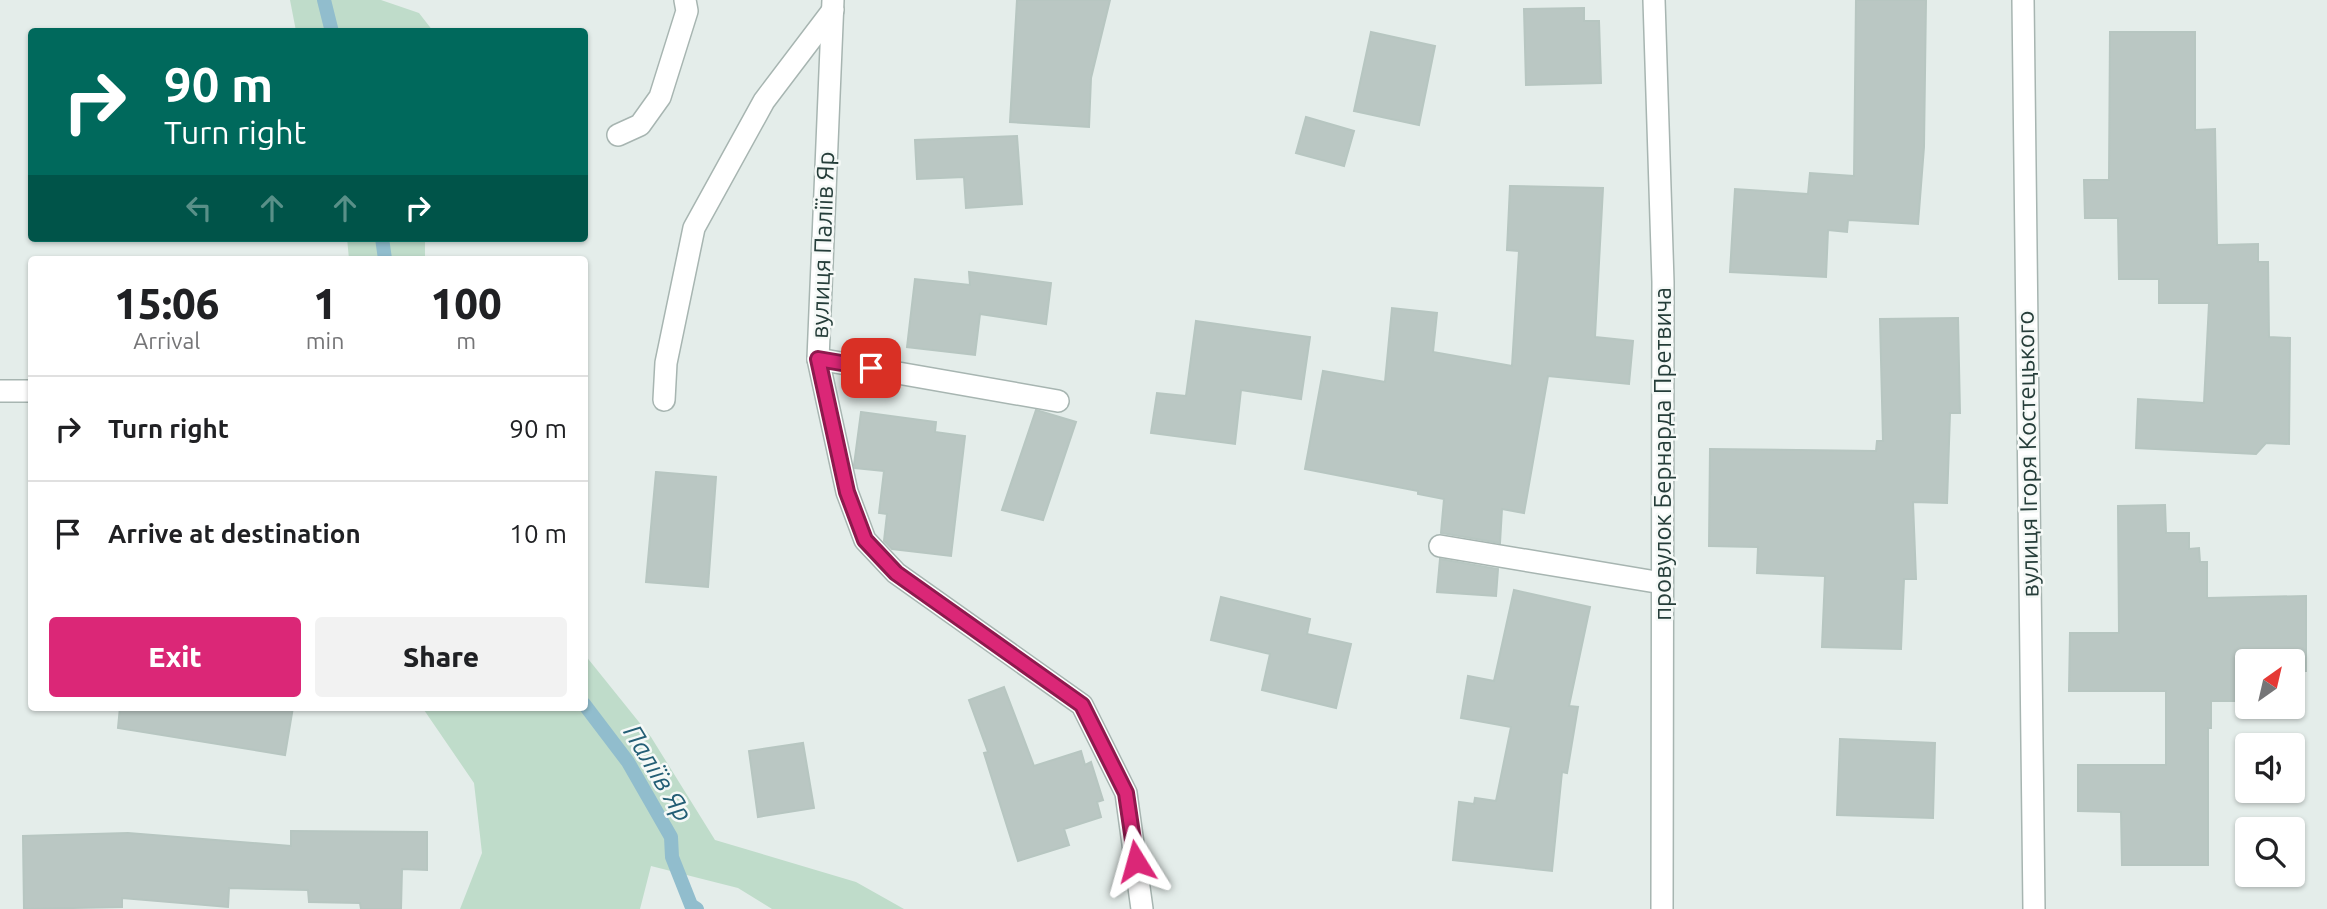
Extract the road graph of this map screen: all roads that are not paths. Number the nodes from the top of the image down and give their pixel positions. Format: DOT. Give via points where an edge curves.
graph roads {
  1 [pos="685,0"];
  2 [pos="1654,0"];
  3 [pos="2023,0"];
  4 [pos="833,5"];
  5 [pos="618,135"];
  6 [pos="818,359"];
  7 [pos="0,390"];
  8 [pos="28,391"];
  9 [pos="664,400"];
  10 [pos="1058,401"];
  11 [pos="1440,546"];
  12 [pos="1662,583"];
  13 [pos="1142,909"];
  14 [pos="1662,909"];
  15 [pos="2034,909"];
  1 -- 5 [label="street" via="687,11 660,97 640,125"];
  2 -- 12 [label="street, провулок Бернарда Претвича" via="1663,282"];
  3 -- 15 [label="street, вулиця Ігоря Костецького"];
  4 -- 6 [label="street, вулиця Паліїв Яр"];
  4 -- 9 [label="street" via="764,101 694,228 666,363"];
  6 -- 10 [label="street"];
  6 -- 13 [label="street, вулиця Паліїв Яр" via="847,492 865,540 896,573 1082,705 1126,793"];
  7 -- 8 [label="street"];
  11 -- 12 [label="street"];
  12 -- 14 [label="street, провулок Бернарда Претвича"];
}
